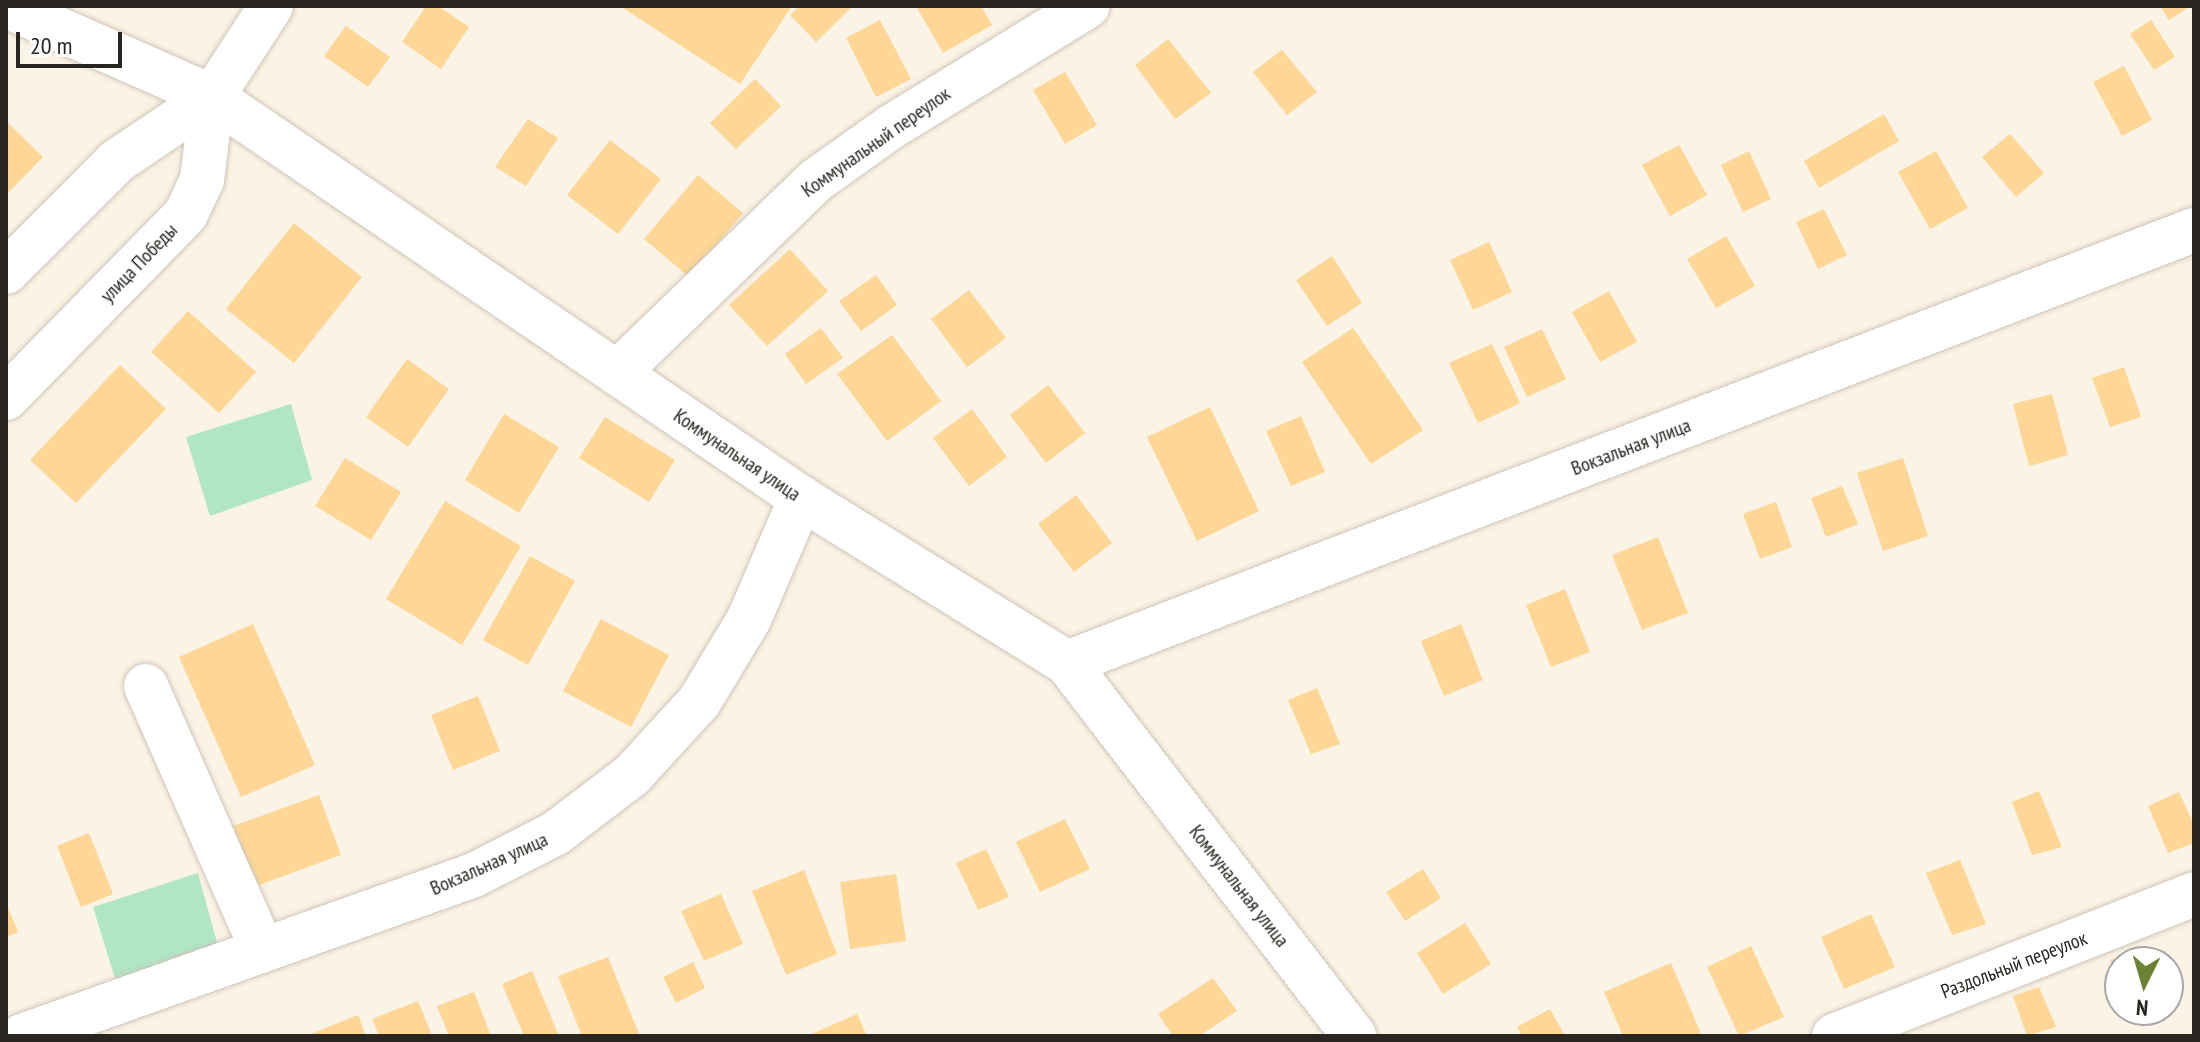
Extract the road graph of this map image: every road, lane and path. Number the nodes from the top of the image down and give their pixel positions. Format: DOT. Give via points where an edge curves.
graph roads {
  1 [pos="6,6"];
  2 [pos="271,6"];
  3 [pos="1088,6"];
  4 [pos="212,97"];
  5 [pos="2194,230"];
  6 [pos="6,272"];
  7 [pos="617,373"];
  8 [pos="6,398"];
  9 [pos="801,498"];
  10 [pos="1067,663"];
  11 [pos="146,686"];
  12 [pos="2194,894"];
  13 [pos="262,949"];
  14 [pos="22,1036"];
  15 [pos="1354,1036"];
  16 [pos="1834,1036"];
  1 -- 4 [label="street, Коммунальная улица"];
  2 -- 4 [label="street, улица Победы"];
  3 -- 7 [label="street, Коммунальный переулок" via="891,127 815,181"];
  4 -- 6 [label="street, улица Победы" via="117,161"];
  4 -- 7 [label="street, Коммунальная улица"];
  4 -- 8 [label="street, улица Победы" via="202,180 186,214"];
  5 -- 10 [label="street, Вокзальная улица"];
  7 -- 9 [label="street, Коммунальная улица"];
  9 -- 10 [label="street, Коммунальная улица"];
  9 -- 13 [label="street, Вокзальная улица" via="749,619 706,690 632,775 556,833 474,875"];
  10 -- 15 [label="street, Коммунальная улица"];
  11 -- 13 [label="street"];
  12 -- 16 [label="street, Раздольный переулок"];
  13 -- 14 [label="street, Вокзальная улица"];
}
